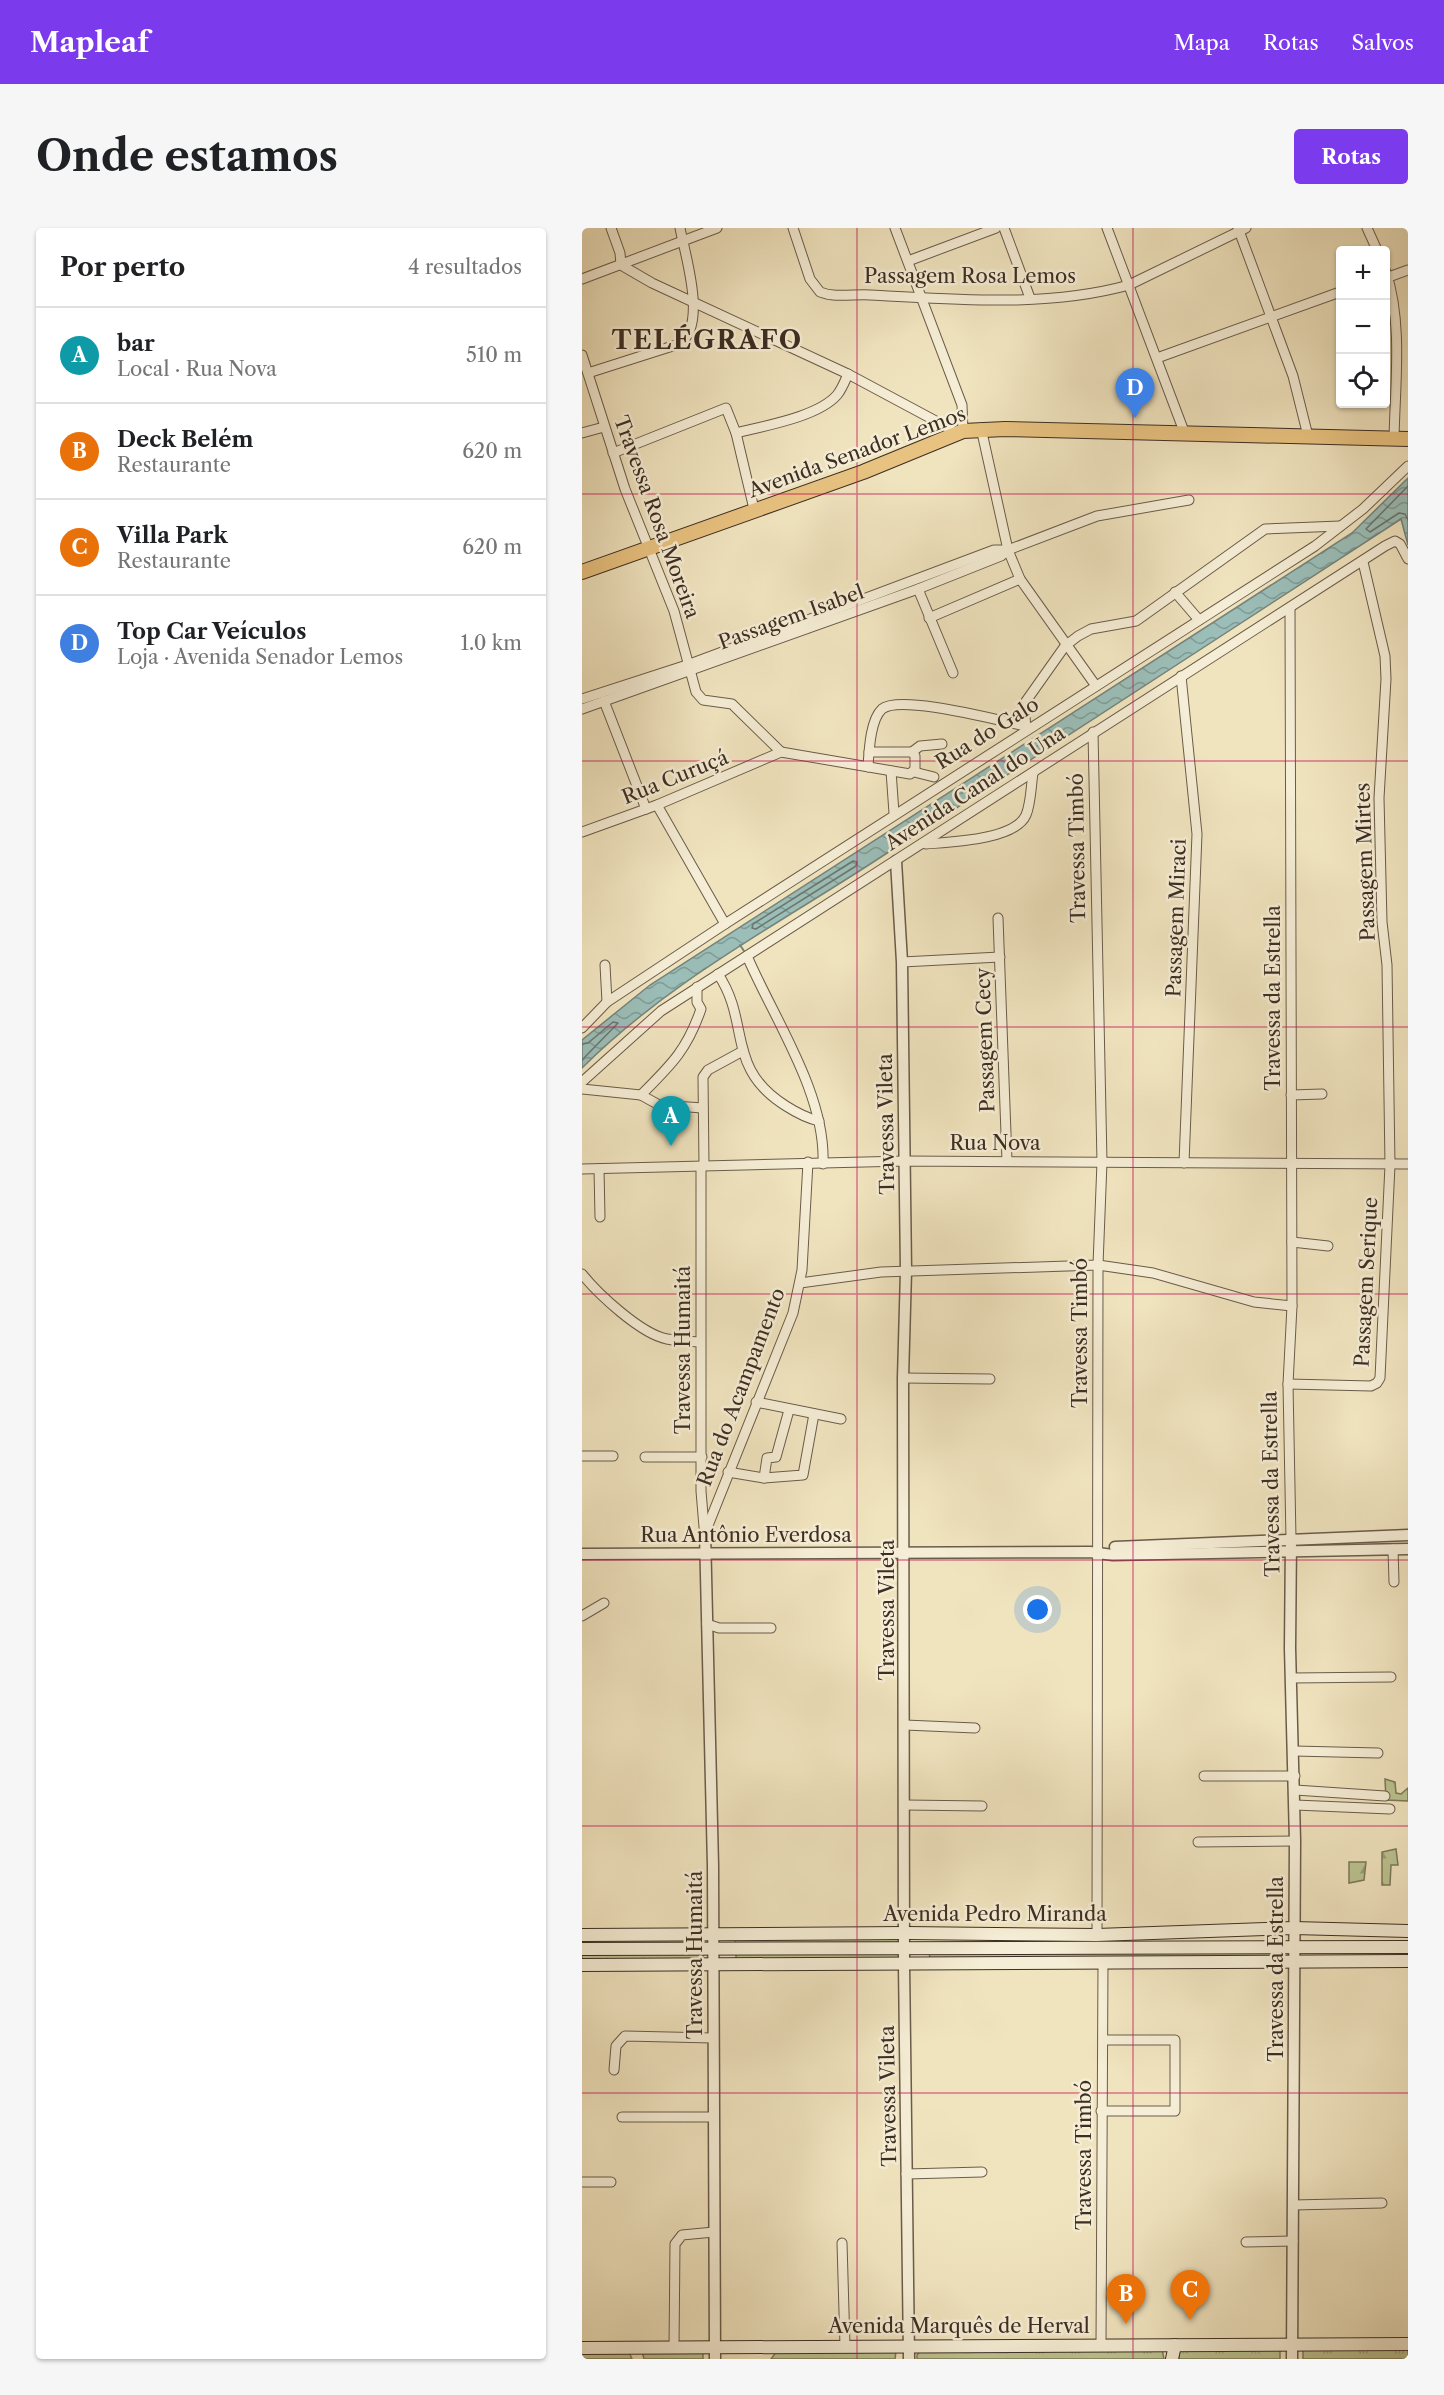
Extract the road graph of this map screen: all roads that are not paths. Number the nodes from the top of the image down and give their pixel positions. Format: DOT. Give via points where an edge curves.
graph roads {
  1 [pos="611,228"];
  2 [pos="680,228"];
  3 [pos="717,228"];
  4 [pos="793,228"];
  5 [pos="895,228"];
  6 [pos="996,228"];
  7 [pos="1004,228"];
  8 [pos="1107,228"];
  9 [pos="1367,228"];
  10 [pos="1241,229"];
  11 [pos="682,240"];
  12 [pos="1375,246"];
  13 [pos="908,261"];
  14 [pos="621,265"];
  15 [pos="1408,270"];
  16 [pos="1390,275"];
  17 [pos="582,279"];
  18 [pos="1129,285"];
  19 [pos="1390,291"];
  20 [pos="1336,294"];
  21 [pos="1030,298"];
  22 [pos="922,299"];
  23 [pos="695,303"];
  24 [pos="1271,318"];
  25 [pos="582,355"];
  26 [pos="1157,358"];
  27 [pos="588,373"];
  28 [pos="848,374"];
  29 [pos="604,427"];
  30 [pos="981,428"];
  31 [pos="582,433"];
  32 [pos="736,433"];
  33 [pos="958,433"];
  34 [pos="1185,434"];
  35 [pos="1308,436"];
  36 [pos="1401,439"];
  37 [pos="613,453"];
  38 [pos="1408,466"];
  39 [pos="1189,500"];
  40 [pos="754,509"];
  41 [pos="1340,526"];
  42 [pos="650,548"];
  43 [pos="1008,549"];
  44 [pos="1408,560"];
  45 [pos="1363,562"];
  46 [pos="582,572"];
  47 [pos="1020,579"];
  48 [pos="918,589"];
  49 [pos="1175,592"];
  50 [pos="1290,608"];
  51 [pos="929,618"];
  52 [pos="1199,620"];
  53 [pos="1065,645"];
  54 [pos="691,668"];
  55 [pos="953,673"];
  56 [pos="1181,676"];
  57 [pos="1096,686"];
  58 [pos="582,699"];
  59 [pos="604,701"];
  60 [pos="582,709"];
  61 [pos="1026,727"];
  62 [pos="1093,732"];
  63 [pos="942,744"];
  64 [pos="781,752"];
  65 [pos="869,752"];
  66 [pos="912,752"];
  67 [pos="868,767"];
  68 [pos="891,771"];
  69 [pos="914,772"];
  70 [pos="1033,773"];
  71 [pos="934,777"];
  72 [pos="657,805"];
  73 [pos="646,809"];
  74 [pos="894,813"];
  75 [pos="955,823"];
  76 [pos="582,832"];
  77 [pos="966,839"];
  78 [pos="924,844"];
  79 [pos="896,861"];
  80 [pos="998,918"];
  81 [pos="725,924"];
  82 [pos="747,957"];
  83 [pos="1000,957"];
  84 [pos="902,962"];
  85 [pos="606,965"];
  86 [pos="717,974"];
  87 [pos="697,987"];
  88 [pos="607,1002"];
  89 [pos="582,1028"];
  90 [pos="741,1052"];
  91 [pos="582,1082"];
  92 [pos="582,1089"];
  93 [pos="1323,1094"];
  94 [pos="641,1095"];
  95 [pos="1291,1095"];
  96 [pos="703,1108"];
  97 [pos="819,1121"];
  98 [pos="905,1161"];
  99 [pos="1007,1161"];
  100 [pos="808,1162"];
  101 [pos="1102,1162"];
  102 [pos="1184,1163"];
  103 [pos="823,1164"];
  104 [pos="1291,1164"];
  105 [pos="1408,1164"];
  106 [pos="1390,1165"];
  107 [pos="702,1166"];
  108 [pos="582,1169"];
  109 [pos="599,1169"];
  110 [pos="600,1217"];
  111 [pos="1292,1242"];
  112 [pos="1328,1246"];
  113 [pos="1098,1265"];
  114 [pos="906,1271"];
  115 [pos="582,1274"];
  116 [pos="800,1283"];
  117 [pos="1292,1306"];
  118 [pos="700,1342"];
  119 [pos="903,1378"];
  120 [pos="990,1379"];
  121 [pos="1288,1384"];
  122 [pos="756,1402"];
  123 [pos="789,1410"];
  124 [pos="814,1414"];
  125 [pos="841,1419"];
  126 [pos="582,1456"];
  127 [pos="614,1456"];
  128 [pos="645,1457"];
  129 [pos="702,1457"];
  130 [pos="728,1472"];
  131 [pos="764,1478"];
  132 [pos="705,1533"];
  133 [pos="1408,1535"];
  134 [pos="1291,1545"];
  135 [pos="1394,1549"];
  136 [pos="1408,1549"];
  137 [pos="705,1552"];
  138 [pos="905,1552"];
  139 [pos="1095,1552"];
  140 [pos="582,1554"];
  141 [pos="1394,1582"];
  142 [pos="604,1604"];
  143 [pos="582,1616"];
  144 [pos="707,1624"];
  145 [pos="771,1628"];
  146 [pos="1391,1677"];
  147 [pos="1292,1678"];
  148 [pos="905,1725"];
  149 [pos="975,1728"];
  150 [pos="1294,1751"];
  151 [pos="1378,1753"];
  152 [pos="1204,1776"];
  153 [pos="1295,1776"];
  154 [pos="1295,1790"];
  155 [pos="1385,1796"];
  156 [pos="906,1805"];
  157 [pos="1295,1805"];
  158 [pos="982,1806"];
  159 [pos="1390,1809"];
  160 [pos="1295,1841"];
  161 [pos="1198,1842"];
  162 [pos="1294,1928"];
  163 [pos="1408,1931"];
  164 [pos="906,1933"];
  165 [pos="712,1934"];
  166 [pos="582,1935"];
  167 [pos="1097,1935"];
  168 [pos="1294,1946"];
  169 [pos="1408,1947"];
  170 [pos="905,1949"];
  171 [pos="582,1950"];
  172 [pos="712,1950"];
  173 [pos="1294,1961"];
  174 [pos="1408,1961"];
  175 [pos="904,1964"];
  176 [pos="1103,1964"];
  177 [pos="582,1965"];
  178 [pos="713,1965"];
  179 [pos="714,2037"];
  180 [pos="1104,2040"];
  181 [pos="614,2070"];
  182 [pos="1101,2110"];
  183 [pos="714,2117"];
  184 [pos="622,2118"];
  185 [pos="982,2172"];
  186 [pos="906,2174"];
  187 [pos="582,2182"];
  188 [pos="611,2182"];
  189 [pos="1382,2203"];
  190 [pos="1293,2205"];
  191 [pos="714,2232"];
  192 [pos="1293,2241"];
  193 [pos="1246,2242"];
  194 [pos="842,2243"];
  195 [pos="1292,2344"];
  196 [pos="1408,2344"];
  197 [pos="909,2345"];
  198 [pos="1175,2345"];
  199 [pos="716,2346"];
  200 [pos="845,2346"];
  201 [pos="1101,2346"];
  202 [pos="776,2347"];
  203 [pos="582,2348"];
  204 [pos="631,2348"];
  205 [pos="674,2348"];
  206 [pos="638,2359"];
  207 [pos="715,2359"];
  208 [pos="766,2359"];
  209 [pos="909,2359"];
  210 [pos="1172,2359"];
  211 [pos="1292,2359"];
  1 -- 14 [label="street"];
  2 -- 11 [label="street"];
  3 -- 11 [label="street"];
  4 -- 22 [label="street, Passagem Rosa Lemos" via="816,290 824,294"];
  5 -- 13 [label="street"];
  6 -- 13 [label="street"];
  7 -- 21 [label="street"];
  8 -- 18 [label="street"];
  9 -- 12 [label="street"];
  10 -- 18 [label="street, Passagem Rosa Lemos"];
  10 -- 24 [label="street"];
  11 -- 14 [label="street"];
  11 -- 23 [label="street"];
  13 -- 22 [label="street"];
  14 -- 17 [label="street"];
  14 -- 23 [label="street"];
  15 -- 16 [label="street"];
  18 -- 21 [label="street, Passagem Rosa Lemos" via="1063,297"];
  18 -- 26 [label="street"];
  19 -- 36 [label="street"];
  20 -- 24 [label="street"];
  21 -- 22 [label="street, Passagem Rosa Lemos"];
  22 -- 33 [label="street" via="962,405"];
  23 -- 27 [label="street" via="687,337 682,342"];
  23 -- 28 [label="street"];
  24 -- 26 [label="street"];
  24 -- 35 [label="street" via="1293,376"];
  25 -- 27 [label="street, Travessa Rosa Moreira"];
  26 -- 34 [label="street"];
  27 -- 29 [label="street, Travessa Rosa Moreira"];
  28 -- 32 [label="street" via="839,393 827,402 784,420"];
  28 -- 33 [label="street"];
  29 -- 31 [label="street"];
  29 -- 37 [label="street, Travessa Rosa Moreira"];
  30 -- 33 [label="main road, Avenida Senador Lemos"];
  30 -- 34 [label="main road, Avenida Senador Lemos"];
  30 -- 43 [label="street"];
  32 -- 37 [label="street" via="729,411 723,407"];
  32 -- 40 [label="street"];
  33 -- 40 [label="main road, Avenida Senador Lemos" via="863,472"];
  34 -- 35 [label="main road, Avenida Senador Lemos"];
  35 -- 36 [label="main road, Avenida Senador Lemos"];
  37 -- 42 [label="street, Travessa Rosa Moreira" via="633,513"];
  38 -- 41 [label="street, Rua do Galo"];
  39 -- 43 [label="street, Passagem Isabel" via="1097,516"];
  40 -- 42 [label="main road, Avenida Senador Lemos"];
  41 -- 49 [label="street" via="1265,529"];
  41 -- 52 [label="street, Rua do Galo"];
  42 -- 46 [label="main road, Avenida Senador Lemos"];
  42 -- 54 [label="street, Travessa Rosa Moreira"];
  43 -- 47 [label="street"];
  43 -- 48 [label="street, Passagem Isabel" via="1001,556"];
  43 -- 54 [label="street, Passagem Isabel" via="994,550"];
  44 -- 45 [label="street, Avenida Canal do Una" via="1400,544 1391,542"];
  45 -- 50 [label="street, Avenida Canal do Una"];
  45 -- 106 [label="street, Passagem Mirtes" via="1385,656 1379,798"];
  47 -- 51 [label="street"];
  47 -- 53 [label="street"];
  48 -- 51 [label="street"];
  48 -- 54 [label="street, Passagem Isabel"];
  49 -- 52 [label="street"];
  49 -- 53 [label="street" via="1136,621 1091,629"];
  50 -- 56 [label="street, Avenida Canal do Una"];
  50 -- 95 [label="street, Travessa da Estrella"];
  51 -- 55 [label="street"];
  52 -- 57 [label="street, Rua do Galo"];
  53 -- 57 [label="street"];
  53 -- 61 [label="street" via="1024,704"];
  54 -- 58 [label="street, Passagem Isabel"];
  54 -- 59 [label="street, Passagem Isabel"];
  54 -- 64 [label="street, Travessa Rosa Moreira" via="696,693 702,700 732,704"];
  56 -- 62 [label="street, Avenida Canal do Una"];
  56 -- 102 [label="street, Passagem Miraci" via="1197,834"];
  57 -- 61 [label="street, Rua do Galo"];
  59 -- 60 [label="street, Passagem Isabel"];
  59 -- 73 [label="street"];
  61 -- 65 [label="street" via="918,704 889,706 876,717"];
  61 -- 74 [label="street, Rua do Galo"];
  62 -- 70 [label="street, Avenida Canal do Una"];
  62 -- 101 [label="street, Travessa Timbó"];
  63 -- 66 [label="street" via="920,746"];
  64 -- 67 [label="street"];
  64 -- 72 [label="street, Rua Curuçá"];
  65 -- 66 [label="street"];
  65 -- 67 [label="street"];
  66 -- 69 [label="street"];
  67 -- 68 [label="street"];
  68 -- 69 [label="street"];
  68 -- 74 [label="street"];
  69 -- 71 [label="street"];
  70 -- 75 [label="street, Avenida Canal do Una"];
  70 -- 77 [label="street" via="1027,810 1021,821 1000,833"];
  72 -- 73 [label="street, Rua Curuçá"];
  72 -- 81 [label="street"];
  73 -- 76 [label="street, Rua Curuçá"];
  74 -- 81 [label="street, Rua do Galo"];
  75 -- 77 [label="street"];
  75 -- 78 [label="street, Avenida Canal do Una"];
  77 -- 78 [label="street"];
  78 -- 79 [label="street, Avenida Canal do Una"];
  79 -- 82 [label="street, Avenida Canal do Una"];
  79 -- 84 [label="street, Travessa Vileta"];
  80 -- 83 [label="street, Passagem Cecy"];
  81 -- 88 [label="street, Rua do Galo"];
  82 -- 86 [label="street, Avenida Canal do Una"];
  82 -- 97 [label="street"];
  83 -- 84 [label="street"];
  83 -- 99 [label="street, Passagem Cecy"];
  84 -- 98 [label="street, Travessa Vileta"];
  85 -- 88 [label="street"];
  86 -- 87 [label="street, Avenida Canal do Una"];
  86 -- 90 [label="street" via="729,993"];
  87 -- 91 [label="street, Avenida Canal do Una" via="661,1011"];
  87 -- 94 [label="street" via="701,1009 685,1047"];
  88 -- 89 [label="street, Rua do Galo"];
  90 -- 96 [label="street, Travessa Humaitá" via="706,1072"];
  90 -- 97 [label="street" via="753,1078 769,1095 806,1118"];
  92 -- 94 [label="street"];
  93 -- 95 [label="street"];
  94 -- 96 [label="street" via="659,1105"];
  95 -- 104 [label="street, Travessa da Estrella"];
  96 -- 107 [label="street, Travessa Humaitá"];
  97 -- 103 [label="street" via="824,1142"];
  98 -- 99 [label="street, Rua Nova"];
  98 -- 103 [label="street, Rua Nova"];
  98 -- 114 [label="street, Travessa Vileta"];
  99 -- 101 [label="street, Rua Nova"];
  100 -- 103 [label="street, Rua Nova"];
  100 -- 107 [label="street, Rua Nova"];
  100 -- 116 [label="street, Rua do Acampamento"];
  101 -- 102 [label="street, Rua Nova"];
  101 -- 113 [label="street, Travessa Timbó"];
  102 -- 104 [label="street, Rua Nova"];
  104 -- 106 [label="street, Rua Nova"];
  104 -- 111 [label="street, Travessa da Estrella"];
  105 -- 106 [label="street, Rua Nova"];
  106 -- 121 [label="street, Passagem Serique" via="1379,1381 1371,1386"];
  107 -- 109 [label="street, Rua Nova"];
  107 -- 118 [label="street, Travessa Humaitá"];
  108 -- 109 [label="street, Rua Nova"];
  109 -- 110 [label="street"];
  111 -- 112 [label="street"];
  111 -- 117 [label="street, Travessa da Estrella"];
  113 -- 114 [label="street"];
  113 -- 117 [label="street" via="1154,1273 1254,1302"];
  113 -- 139 [label="street, Travessa Timbó"];
  114 -- 116 [label="street"];
  114 -- 119 [label="street, Travessa Vileta"];
  115 -- 118 [label="street" via="606,1299 665,1339"];
  116 -- 122 [label="street, Rua do Acampamento" via="787,1329"];
  117 -- 121 [label="street, Travessa da Estrella"];
  118 -- 129 [label="street, Travessa Humaitá"];
  119 -- 120 [label="street"];
  119 -- 138 [label="street, Travessa Vileta"];
  121 -- 134 [label="street, Travessa da Estrella"];
  122 -- 123 [label="street"];
  122 -- 130 [label="street, Rua do Acampamento"];
  123 -- 124 [label="street"];
  123 -- 131 [label="street" via="776,1457 767,1458"];
  124 -- 125 [label="street"];
  124 -- 131 [label="street" via="803,1475"];
  126 -- 127 [label="street"];
  128 -- 129 [label="street"];
  129 -- 132 [label="street, Travessa Humaitá"];
  130 -- 131 [label="street"];
  130 -- 132 [label="street, Rua do Acampamento"];
  132 -- 137 [label="street, Rua do Acampamento"];
  133 -- 134 [label="street, Rua Antônio Everdosa"];
  134 -- 135 [label="street, Rua Antônio Everdosa"];
  134 -- 139 [label="street, Rua Antônio Everdosa"];
  134 -- 147 [label="street, Travessa da Estrella"];
  135 -- 136 [label="street, Rua Antônio Everdosa"];
  135 -- 141 [label="street"];
  137 -- 138 [label="street, Rua Antônio Everdosa"];
  137 -- 140 [label="street, Rua Antônio Everdosa"];
  137 -- 144 [label="street, Travessa Humaitá"];
  138 -- 139 [label="street, Rua Antônio Everdosa"];
  138 -- 148 [label="street, Travessa Vileta"];
  139 -- 167 [label="street, Travessa Timbó"];
  142 -- 143 [label="street"];
  144 -- 145 [label="street" via="720,1628"];
  144 -- 165 [label="street, Travessa Humaitá"];
  146 -- 147 [label="street"];
  147 -- 150 [label="street, Travessa da Estrella"];
  148 -- 149 [label="street"];
  148 -- 156 [label="street, Travessa Vileta"];
  150 -- 151 [label="street"];
  150 -- 153 [label="street, Travessa da Estrella"];
  152 -- 153 [label="street"];
  153 -- 154 [label="street, Travessa da Estrella"];
  154 -- 155 [label="street"];
  154 -- 157 [label="street, Travessa da Estrella"];
  156 -- 158 [label="street"];
  156 -- 164 [label="street, Travessa Vileta"];
  157 -- 159 [label="street"];
  157 -- 160 [label="street, Travessa da Estrella"];
  160 -- 161 [label="street"];
  160 -- 162 [label="street, Travessa da Estrella"];
  162 -- 163 [label="main road, Avenida Pedro Miranda"];
  162 -- 167 [label="main road, Avenida Pedro Miranda"];
  162 -- 168 [label="street, Travessa da Estrella"];
  164 -- 165 [label="main road, Avenida Pedro Miranda"];
  164 -- 167 [label="main road, Avenida Pedro Miranda"];
  164 -- 170 [label="street, Travessa Vileta"];
  165 -- 166 [label="main road, Avenida Pedro Miranda"];
  165 -- 172 [label="street, Travessa Humaitá"];
  168 -- 169 [label="main road, Avenida Pedro Miranda"];
  168 -- 170 [label="main road, Avenida Pedro Miranda"];
  168 -- 173 [label="street, Travessa da Estrella"];
  170 -- 172 [label="main road, Avenida Pedro Miranda"];
  170 -- 175 [label="street, Travessa Vileta"];
  171 -- 172 [label="main road, Avenida Pedro Miranda"];
  172 -- 178 [label="street, Travessa Humaitá"];
  173 -- 174 [label="main road"];
  173 -- 176 [label="main road"];
  173 -- 190 [label="street, Travessa da Estrella"];
  175 -- 176 [label="main road"];
  175 -- 178 [label="main road"];
  175 -- 186 [label="street, Travessa Vileta"];
  176 -- 180 [label="street, Travessa Timbó"];
  177 -- 178 [label="main road"];
  178 -- 179 [label="street, Travessa Humaitá"];
  179 -- 181 [label="street" via="625,2036 616,2046"];
  179 -- 183 [label="street, Travessa Humaitá"];
  180 -- 182 [label="street, Travessa Timbó"];
  180 -- 182 [label="street" via="1174,2040 1175,2111"];
  182 -- 201 [label="street, Travessa Timbó"];
  183 -- 184 [label="street"];
  183 -- 191 [label="street, Travessa Humaitá"];
  185 -- 186 [label="street"];
  186 -- 197 [label="street, Travessa Vileta"];
  187 -- 188 [label="street"];
  189 -- 190 [label="street"];
  190 -- 192 [label="street, Travessa da Estrella"];
  191 -- 199 [label="street, Travessa Humaitá"];
  191 -- 205 [label="street" via="682,2235 675,2244"];
  192 -- 193 [label="street"];
  192 -- 195 [label="street, Travessa da Estrella"];
  194 -- 200 [label="street"];
  195 -- 196 [label="main road, Avenida Marquês de Herval"];
  195 -- 198 [label="main road, Avenida Marquês de Herval"];
  195 -- 211 [label="street, Travessa da Estrella"];
  197 -- 200 [label="main road, Avenida Marquês de Herval"];
  197 -- 201 [label="main road, Avenida Marquês de Herval"];
  197 -- 209 [label="street, Travessa Vileta"];
  198 -- 201 [label="main road, Avenida Marquês de Herval"];
  198 -- 210 [label="main road"];
  199 -- 202 [label="main road, Avenida Marquês de Herval"];
  199 -- 205 [label="main road, Avenida Marquês de Herval"];
  199 -- 207 [label="street, Travessa Humaitá"];
  200 -- 202 [label="main road, Avenida Marquês de Herval"];
  202 -- 208 [label="main road"];
  203 -- 204 [label="main road, Avenida Marquês de Herval"];
  204 -- 205 [label="main road, Avenida Marquês de Herval"];
  204 -- 206 [label="main road"];
}
